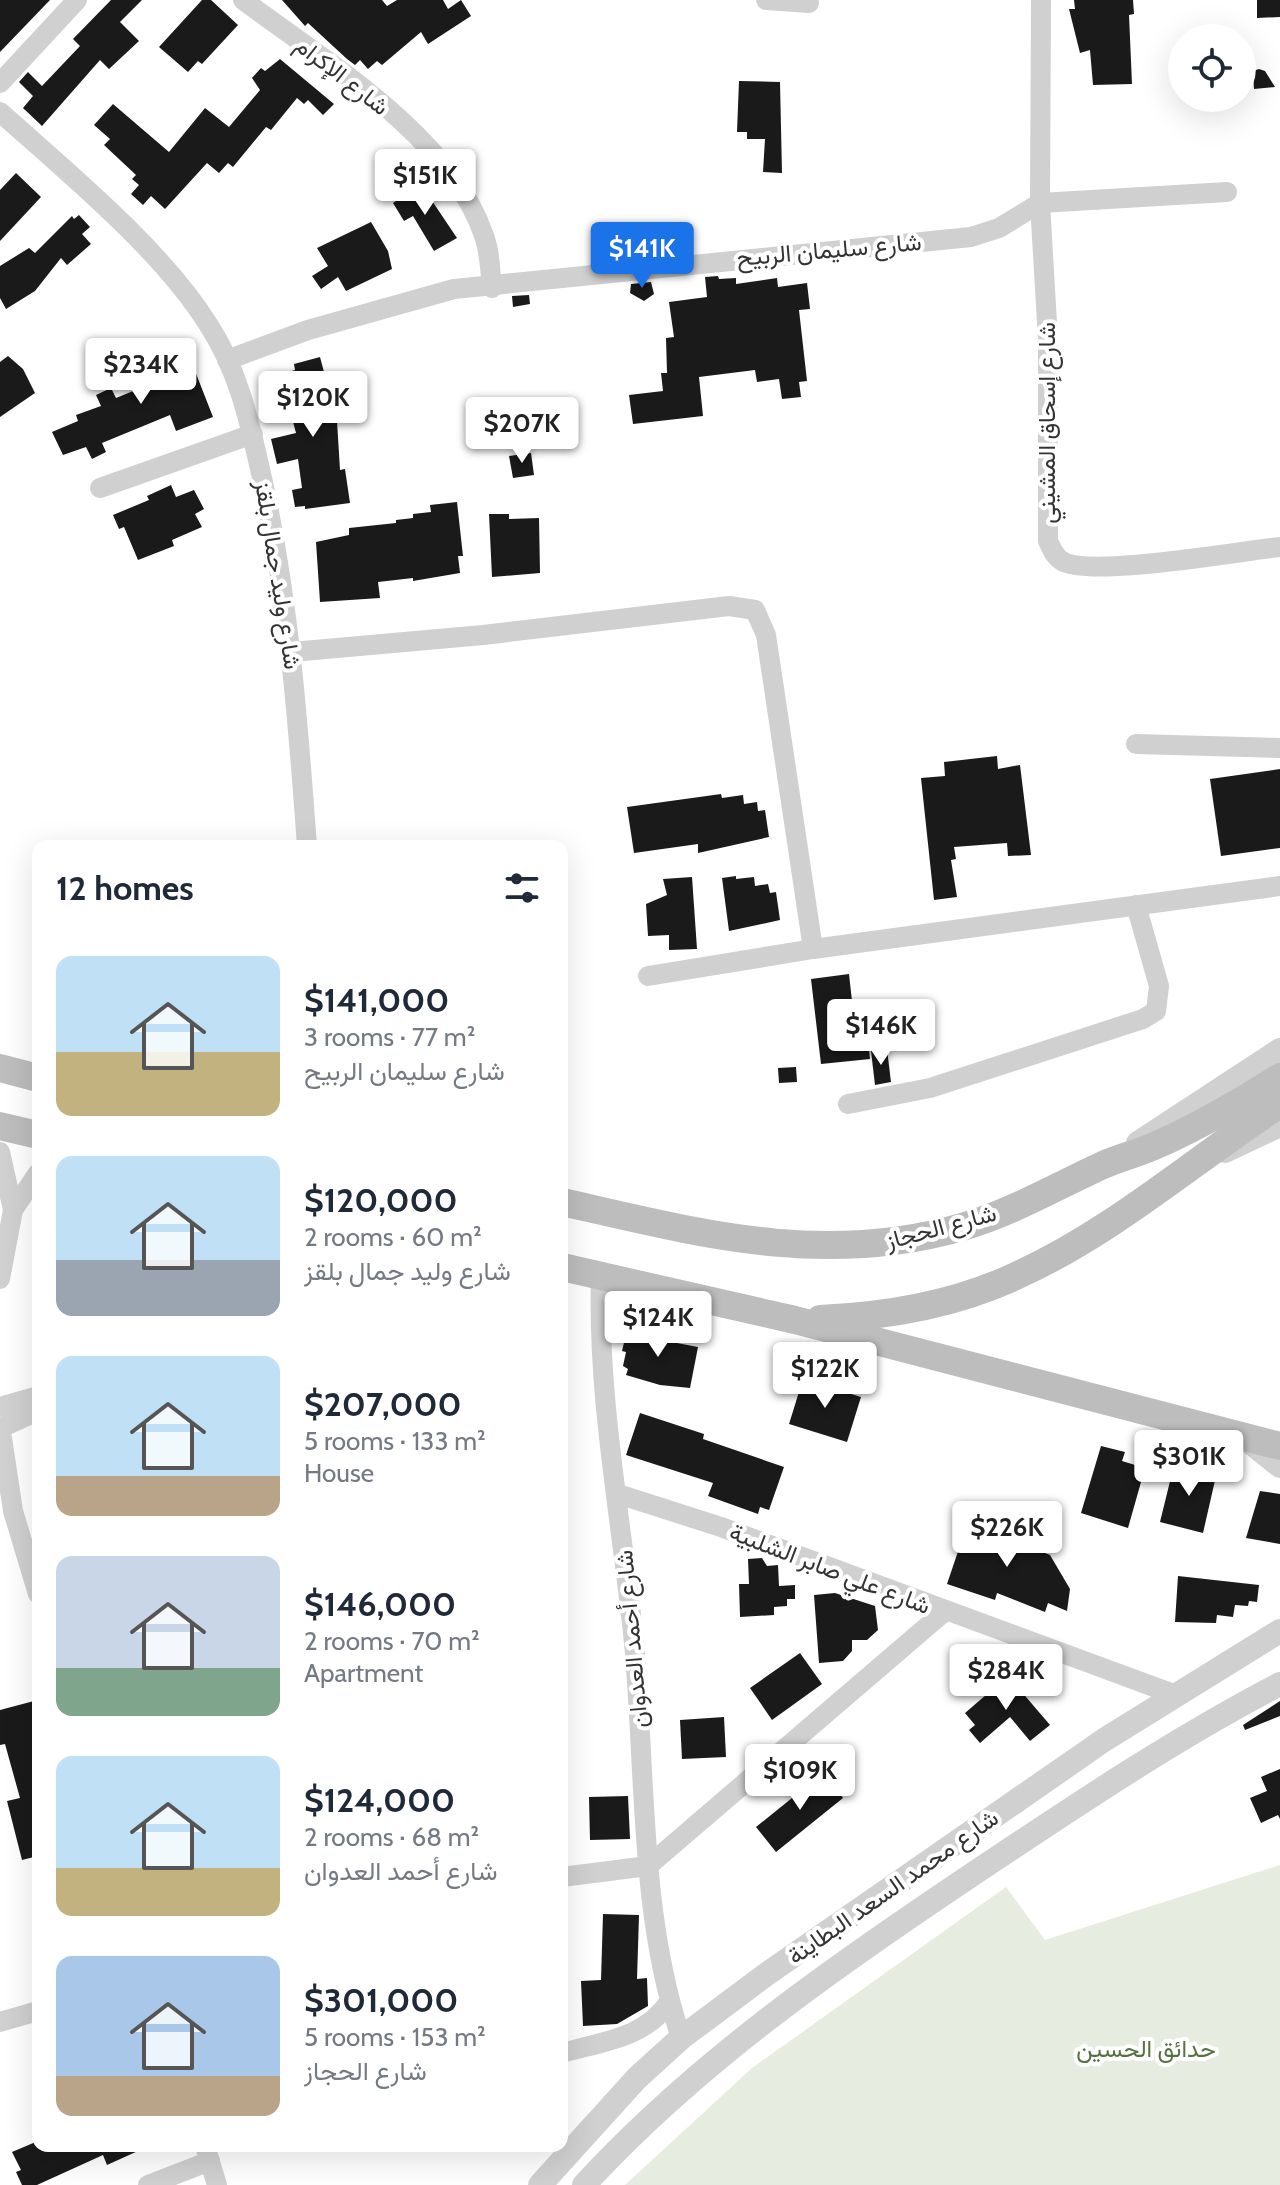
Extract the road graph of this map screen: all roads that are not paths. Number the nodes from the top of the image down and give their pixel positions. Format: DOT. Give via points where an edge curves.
graph roads {
  1 [pos="77,0"];
  2 [pos="243,0"];
  3 [pos="766,0"];
  4 [pos="1041,0"];
  5 [pos="809,3"];
  6 [pos="0,83"];
  7 [pos="0,112"];
  8 [pos="1227,192"];
  9 [pos="1040,203"];
  10 [pos="492,288"];
  11 [pos="227,360"];
  12 [pos="253,434"];
  13 [pos="100,488"];
  14 [pos="1280,547"];
  15 [pos="292,652"];
  16 [pos="1136,744"];
  17 [pos="1280,748"];
  18 [pos="307,840"];
  19 [pos="1280,886"];
  20 [pos="1136,905"];
  21 [pos="813,949"];
  22 [pos="648,976"];
  23 [pos="1280,1050"];
  24 [pos="0,1068"];
  25 [pos="32,1076"];
  26 [pos="1280,1077"];
  27 [pos="848,1104"];
  28 [pos="1280,1104"];
  29 [pos="1280,1125"];
  30 [pos="0,1126"];
  31 [pos="32,1134"];
  32 [pos="0,1152"];
  33 [pos="1192,1163"];
  34 [pos="1102,1166"];
  35 [pos="32,1182"];
  36 [pos="568,1203"];
  37 [pos="13,1210"];
  38 [pos="568,1268"];
  39 [pos="601,1276"];
  40 [pos="0,1279"];
  41 [pos="795,1320"];
  42 [pos="32,1401"];
  43 [pos="32,1413"];
  44 [pos="1,1426"];
  45 [pos="1244,1436"];
  46 [pos="1280,1446"];
  47 [pos="1280,1466"];
  48 [pos="618,1494"];
  49 [pos="6,1504"];
  50 [pos="32,1577"];
  51 [pos="944,1612"];
  52 [pos="1276,1636"];
  53 [pos="1280,1684"];
  54 [pos="1176,1695"];
  55 [pos="1104,1740"];
  56 [pos="1125,1773"];
  57 [pos="648,1866"];
  58 [pos="568,1876"];
  59 [pos="669,2002"];
  60 [pos="32,2013"];
  61 [pos="0,2022"];
  62 [pos="681,2038"];
  63 [pos="568,2051"];
  64 [pos="207,2154"];
  65 [pos="148,2185"];
  66 [pos="217,2185"];
  67 [pos="540,2185"];
  68 [pos="584,2185"];
  1 -- 6 [label="street"];
  2 -- 10 [label="street, شارع الإكرام" via="386,108 425,146 477,217"];
  3 -- 5 [label="street"];
  4 -- 9 [label="street"];
  7 -- 11 [label="street, شارع وليد جمال بلقز" via="145,249 208,323"];
  8 -- 9 [label="street"];
  9 -- 10 [label="street, شارع سليمان الربيح" via="999,228 971,237 589,273"];
  9 -- 14 [label="street, شارع إسحاق المشيني" via="1048,340 1048,541 1054,553 1063,562 1098,568"];
  10 -- 11 [label="street, شارع سليمان الربيح" via="454,289 263,344"];
  11 -- 12 [label="street, شارع وليد جمال بلقز"];
  12 -- 13 [label="street"];
  12 -- 15 [label="street, شارع وليد جمال بلقز"];
  15 -- 18 [label="street, شارع وليد جمال بلقز"];
  15 -- 21 [label="street" via="729,606 755,610 766,635"];
  16 -- 17 [label="street"];
  19 -- 20 [label="street"];
  20 -- 21 [label="street"];
  20 -- 27 [label="street" via="1159,986 1156,1011 930,1088"];
  21 -- 22 [label="street"];
  23 -- 34 [label="street, شارع الحجاز"];
  24 -- 25 [label="main road"];
  26 -- 34 [label="main road" via="1184,1132"];
  28 -- 33 [label="main road"];
  29 -- 33 [label="street"];
  30 -- 31 [label="main road"];
  32 -- 37 [label="street"];
  33 -- 41 [label="main road" via="1104,1227 1019,1275 898,1313"];
  34 -- 36 [label="main road, شارع الحجاز" via="966,1226 856,1247 749,1242"];
  35 -- 37 [label="street"];
  37 -- 40 [label="street"];
  38 -- 39 [label="main road"];
  39 -- 41 [label="main road"];
  39 -- 48 [label="street, شارع أحمد العدوان" via="599,1335"];
  41 -- 45 [label="main road"];
  42 -- 44 [label="street"];
  43 -- 44 [label="street"];
  44 -- 49 [label="street"];
  45 -- 46 [label="main road"];
  45 -- 47 [label="street"];
  48 -- 51 [label="street, شارع علي صابر الشلبية" via="721,1527"];
  48 -- 57 [label="street, شارع أحمد العدوان" via="639,1697"];
  49 -- 50 [label="street"];
  51 -- 54 [label="street, شارع علي صابر الشلبية"];
  51 -- 57 [label="street"];
  52 -- 54 [label="street, شارع محمد السعد البطاينة"];
  53 -- 56 [label="street, شارع محمد السعد البطاينة"];
  54 -- 55 [label="street, شارع محمد السعد البطاينة"];
  55 -- 56 [label="street"];
  55 -- 62 [label="street, شارع محمد السعد البطاينة"];
  56 -- 68 [label="street, شارع محمد السعد البطاينة" via="885,1934 758,2027 636,2132"];
  57 -- 58 [label="street"];
  57 -- 59 [label="street, شارع أحمد العدوان"];
  59 -- 62 [label="street, شارع أحمد العدوان"];
  59 -- 63 [label="street" via="638,2032"];
  60 -- 61 [label="street"];
  62 -- 67 [label="street, شارع محمد السعد البطاينة"];
  64 -- 65 [label="street"];
  64 -- 66 [label="street"];
}
